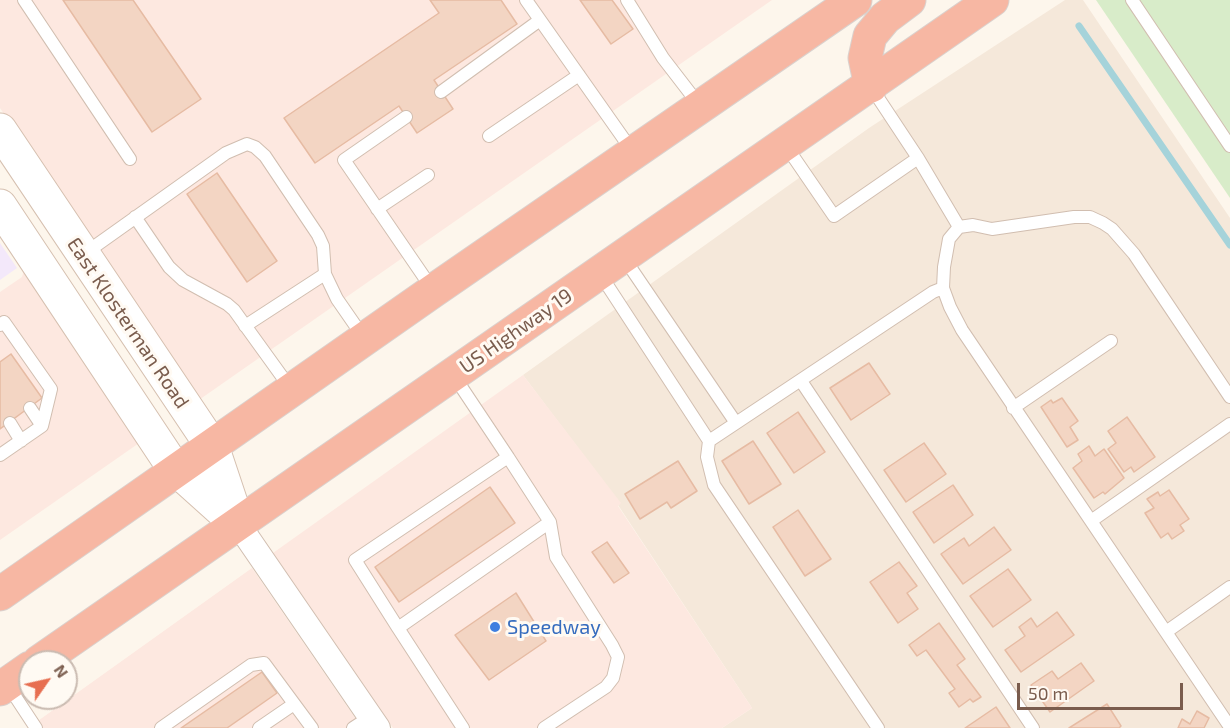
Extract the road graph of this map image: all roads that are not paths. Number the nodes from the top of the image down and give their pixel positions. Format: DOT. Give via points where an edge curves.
graph roads {
  1 [pos="24,0"];
  2 [pos="526,0"];
  3 [pos="627,0"];
  4 [pos="855,0"];
  5 [pos="909,0"];
  6 [pos="992,0"];
  7 [pos="1132,0"];
  8 [pos="540,20"];
  9 [pos="579,75"];
  10 [pos="871,86"];
  11 [pos="441,92"];
  12 [pos="701,107"];
  13 [pos="406,117"];
  14 [pos="0,130"];
  15 [pos="489,136"];
  16 [pos="785,145"];
  17 [pos="1230,146"];
  18 [pos="634,153"];
  19 [pos="918,158"];
  20 [pos="130,159"];
  21 [pos="428,175"];
  22 [pos="0,206"];
  23 [pos="377,209"];
  24 [pos="135,217"];
  25 [pos="959,227"];
  26 [pos="83,254"];
  27 [pos="611,265"];
  28 [pos="325,274"];
  29 [pos="943,288"];
  30 [pos="433,291"];
  31 [pos="0,325"];
  32 [pos="245,326"];
  33 [pos="364,339"];
  34 [pos="1111,341"];
  35 [pos="454,375"];
  36 [pos="801,381"];
  37 [pos="292,390"];
  38 [pos="1230,397"];
  39 [pos="30,408"];
  40 [pos="1013,408"];
  41 [pos="10,423"];
  42 [pos="736,423"];
  43 [pos="1230,424"];
  44 [pos="42,426"];
  45 [pos="21,441"];
  46 [pos="709,441"];
  47 [pos="212,446"];
  48 [pos="0,455"];
  49 [pos="508,457"];
  50 [pos="177,470"];
  51 [pos="1091,521"];
  52 [pos="550,522"];
  53 [pos="238,524"];
  54 [pos="1230,587"];
  55 [pos="0,594"];
  56 [pos="398,628"];
  57 [pos="1166,632"];
  58 [pos="56,650"];
  59 [pos="12,680"];
  60 [pos="294,705"];
  61 [pos="367,724"];
  62 [pos="1230,727"];
  63 [pos="36,728"];
  64 [pos="160,728"];
  65 [pos="258,728"];
  66 [pos="312,728"];
  67 [pos="463,728"];
  68 [pos="544,728"];
  69 [pos="878,728"];
  70 [pos="1034,728"];
  1 -- 20 [label="lane"];
  2 -- 8 [label="lane"];
  3 -- 12 [label="lane" via="663,58"];
  4 -- 12 [label="highway"];
  5 -- 10 [label="highway" via="885,18 870,36 865,58"];
  6 -- 10 [label="highway, US Highway 19"];
  7 -- 17 [label="lane"];
  8 -- 9 [label="lane"];
  8 -- 11 [label="lane"];
  9 -- 15 [label="lane"];
  9 -- 18 [label="lane"];
  10 -- 16 [label="highway, US Highway 19"];
  10 -- 19 [label="lane"];
  12 -- 18 [label="highway"];
  13 -- 23 [label="lane" via="344,160"];
  14 -- 26 [label="main road, East Klosterman Road"];
  16 -- 19 [label="lane" via="834,216"];
  16 -- 27 [label="highway, US Highway 19"];
  18 -- 30 [label="highway"];
  19 -- 25 [label="lane"];
  21 -- 23 [label="lane"];
  22 -- 50 [label="main road, East Klosterman Road"];
  23 -- 30 [label="lane"];
  24 -- 26 [label="lane"];
  24 -- 28 [label="lane" via="226,153 247,144 265,156 318,235"];
  24 -- 32 [label="lane" via="169,267 183,280 227,304"];
  25 -- 29 [label="lane" via="949,239"];
  25 -- 38 [label="lane" via="992,228 1090,217 1112,229 1134,254"];
  26 -- 47 [label="main road, East Klosterman Road"];
  27 -- 35 [label="highway, US Highway 19"];
  27 -- 42 [label="lane"];
  27 -- 46 [label="lane"];
  28 -- 32 [label="lane"];
  28 -- 33 [label="lane"];
  29 -- 36 [label="lane"];
  29 -- 40 [label="lane" via="966,337"];
  30 -- 33 [label="highway"];
  31 -- 44 [label="lane" via="4,322 51,389"];
  32 -- 37 [label="lane"];
  33 -- 37 [label="highway"];
  34 -- 40 [label="lane"];
  35 -- 49 [label="lane"];
  35 -- 53 [label="highway, US Highway 19"];
  36 -- 42 [label="lane"];
  36 -- 70 [label="lane"];
  37 -- 47 [label="highway"];
  39 -- 44 [label="lane"];
  40 -- 51 [label="lane"];
  41 -- 45 [label="lane"];
  42 -- 46 [label="lane"];
  43 -- 51 [label="lane"];
  44 -- 45 [label="lane"];
  45 -- 48 [label="lane"];
  46 -- 69 [label="lane" via="707,457 714,485"];
  47 -- 50 [label="highway"];
  47 -- 53 [label="main road, East Klosterman Road"];
  49 -- 52 [label="lane"];
  49 -- 56 [label="lane" via="355,560"];
  50 -- 53 [label="main road, East Klosterman Road"];
  50 -- 55 [label="highway"];
  51 -- 57 [label="lane"];
  52 -- 56 [label="lane"];
  52 -- 68 [label="lane" via="556,557 618,657 614,678 606,687"];
  53 -- 58 [label="highway, US Highway 19"];
  53 -- 61 [label="street, East Klosterman Road"];
  54 -- 57 [label="lane"];
  56 -- 67 [label="lane"];
  57 -- 62 [label="lane"];
  59 -- 63 [label="lane"];
  60 -- 64 [label="lane" via="264,663 251,664"];
  60 -- 65 [label="lane"];
  60 -- 66 [label="lane"];
}
